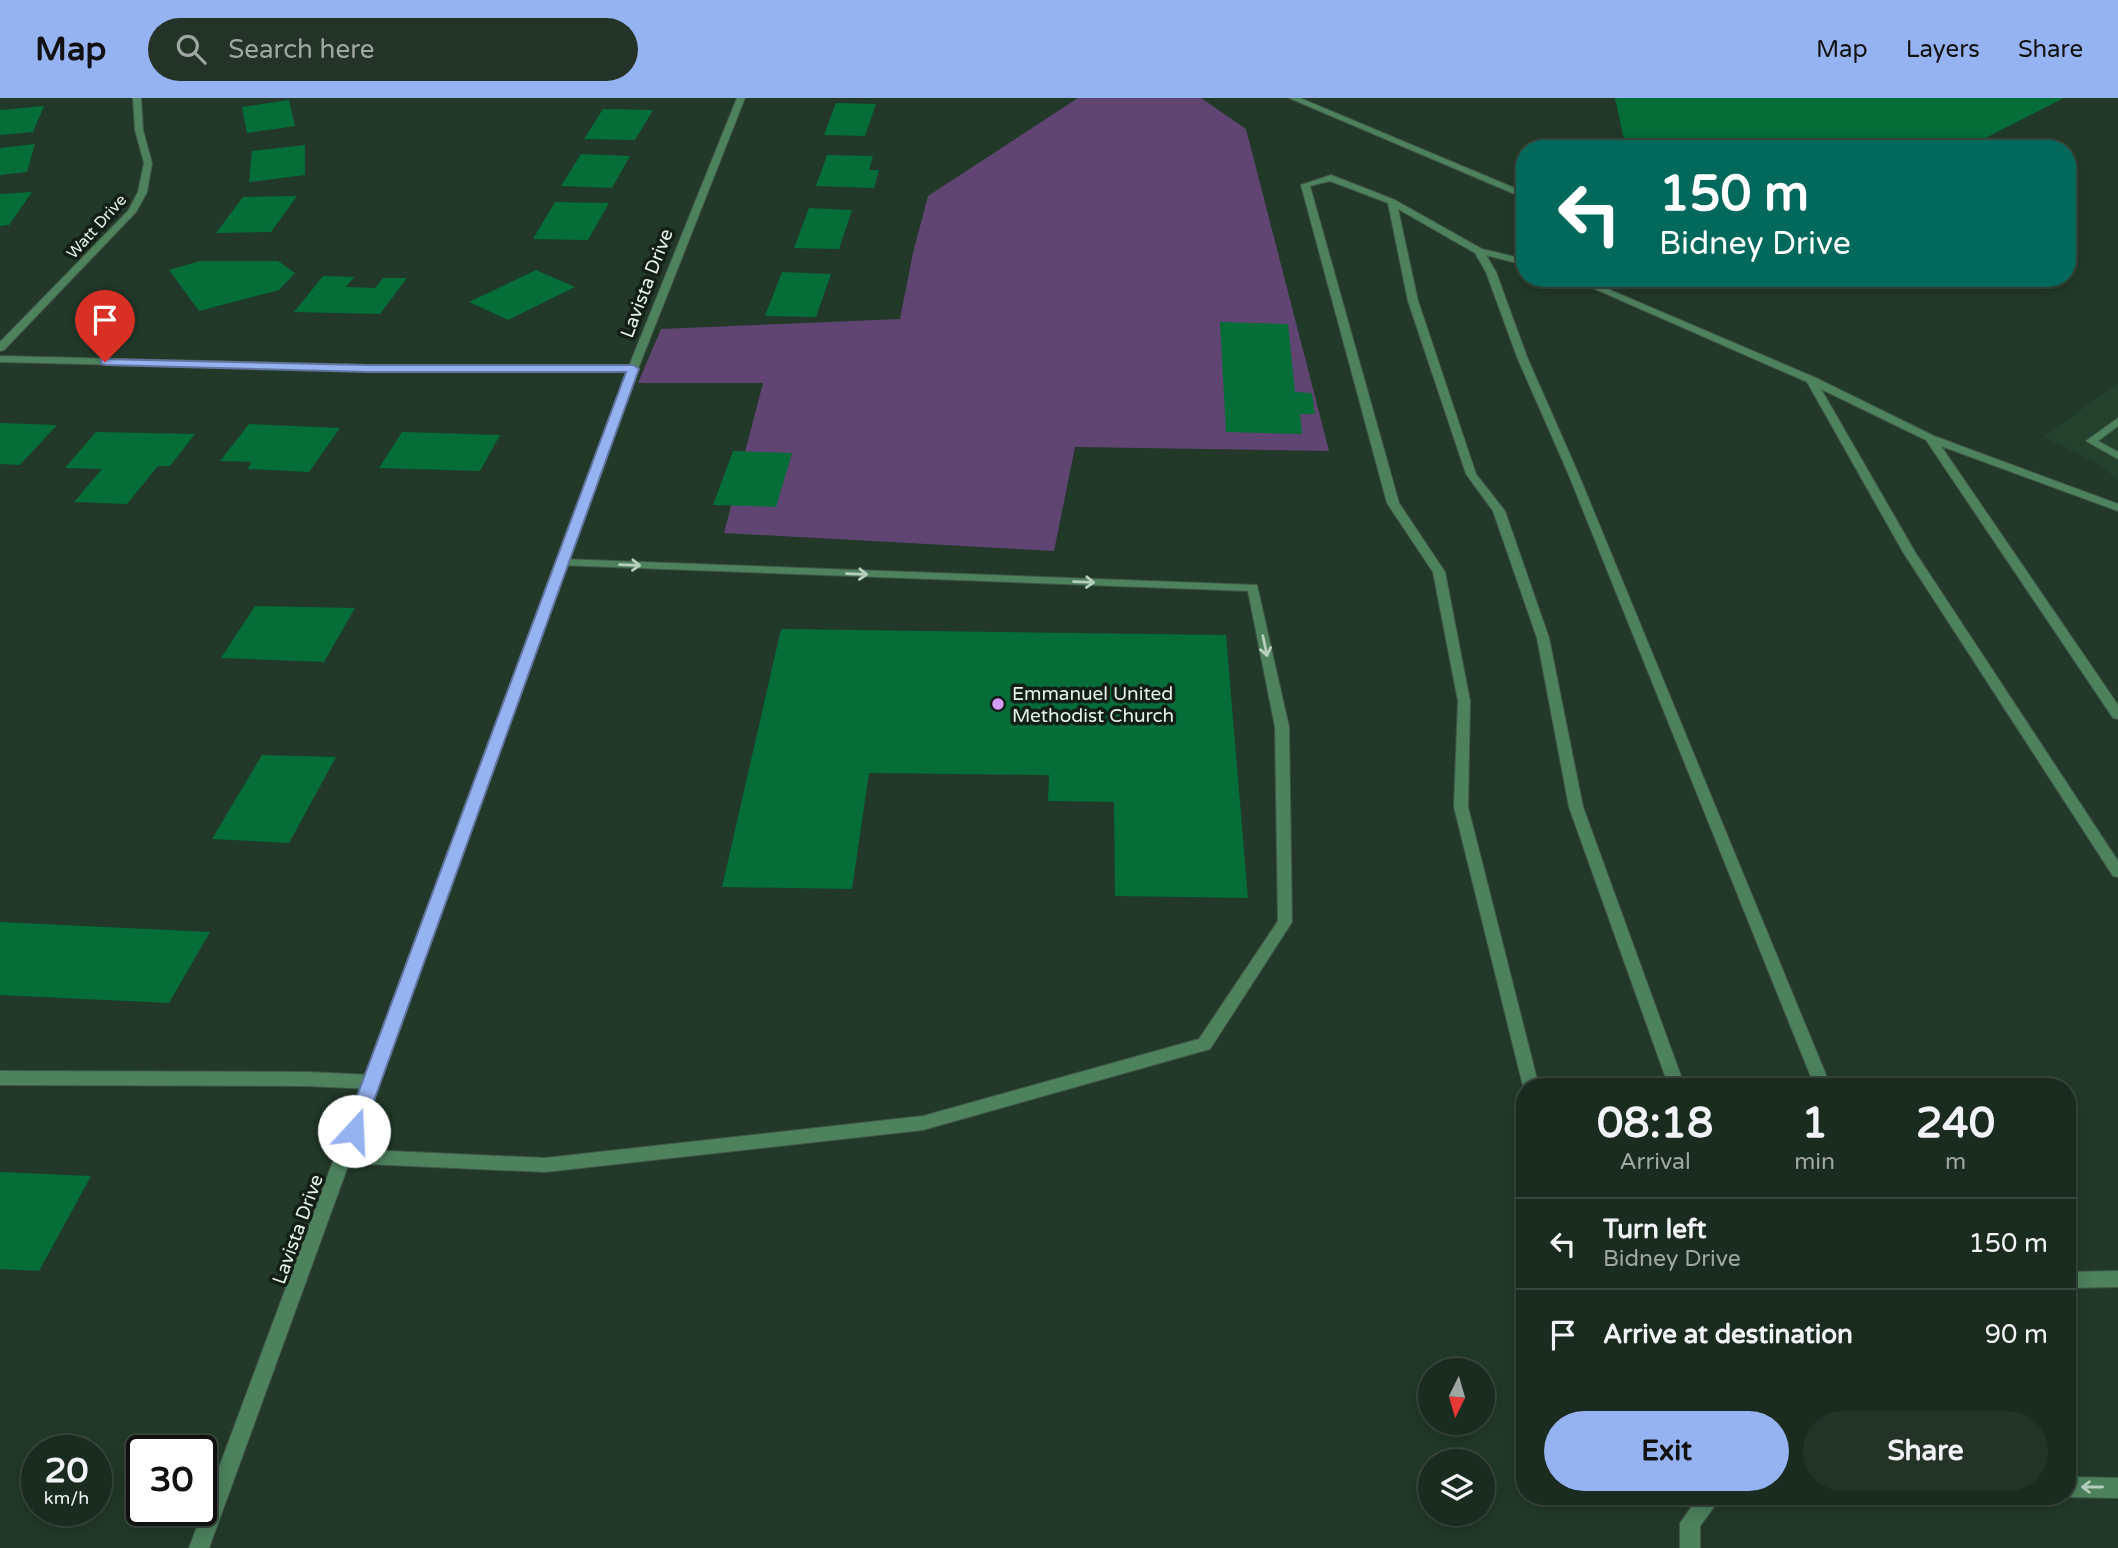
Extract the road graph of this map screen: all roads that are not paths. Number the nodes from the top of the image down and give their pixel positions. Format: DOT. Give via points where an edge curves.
graph roads {
  1 [pos="137,98"];
  2 [pos="741,98"];
  3 [pos="1293,98"];
  4 [pos="1516,192"];
  5 [pos="1392,202"];
  6 [pos="1479,251"];
  7 [pos="1516,260"];
  8 [pos="1595,287"];
  9 [pos="0,348"];
  10 [pos="0,359"];
  11 [pos="633,369"];
  12 [pos="1812,380"];
  13 [pos="2118,422"];
  14 [pos="1930,438"];
  15 [pos="2118,456"];
  16 [pos="2118,508"];
  17 [pos="562,563"];
  18 [pos="2118,715"];
  19 [pos="2118,872"];
  20 [pos="0,1078"];
  21 [pos="1529,1078"];
  22 [pos="1674,1078"];
  23 [pos="1819,1078"];
  24 [pos="372,1082"];
  25 [pos="344,1156"];
  26 [pos="2118,1279"];
  27 [pos="2076,1280"];
  28 [pos="2076,1488"];
  29 [pos="2118,1488"];
  30 [pos="1705,1505"];
  31 [pos="199,1548"];
  32 [pos="1690,1548"];
  1 -- 9 [label="street, Watt Drive" via="135,116 150,167 145,189 132,212"];
  2 -- 11 [label="street, Lavista Drive"];
  3 -- 4 [label="street"];
  5 -- 6 [label="street"];
  5 -- 21 [label="street" via="1331,178 1305,185 1393,503 1439,572 1464,701 1461,807"];
  5 -- 22 [label="street" via="1413,301 1471,474 1499,512 1543,638 1576,807"];
  6 -- 7 [label="street"];
  6 -- 23 [label="street"];
  8 -- 12 [label="street"];
  10 -- 11 [label="street"];
  11 -- 17 [label="street, Lavista Drive"];
  12 -- 14 [label="street"];
  12 -- 19 [label="street" via="1909,552"];
  13 -- 15 [label="street" via="2091,441"];
  14 -- 16 [label="street"];
  14 -- 18 [label="street"];
  17 -- 24 [label="street, Lavista Drive"];
  17 -- 25 [label="street, one-way" via="1253,588 1282,727 1285,922 1204,1044 923,1123 545,1165"];
  20 -- 24 [label="street"];
  24 -- 25 [label="street, Lavista Drive"];
  25 -- 31 [label="street, Lavista Drive"];
  26 -- 27 [label="street"];
  29 -- 28 [label="street, one-way"];
  30 -- 32 [label="street" via="1690,1524"];
}
